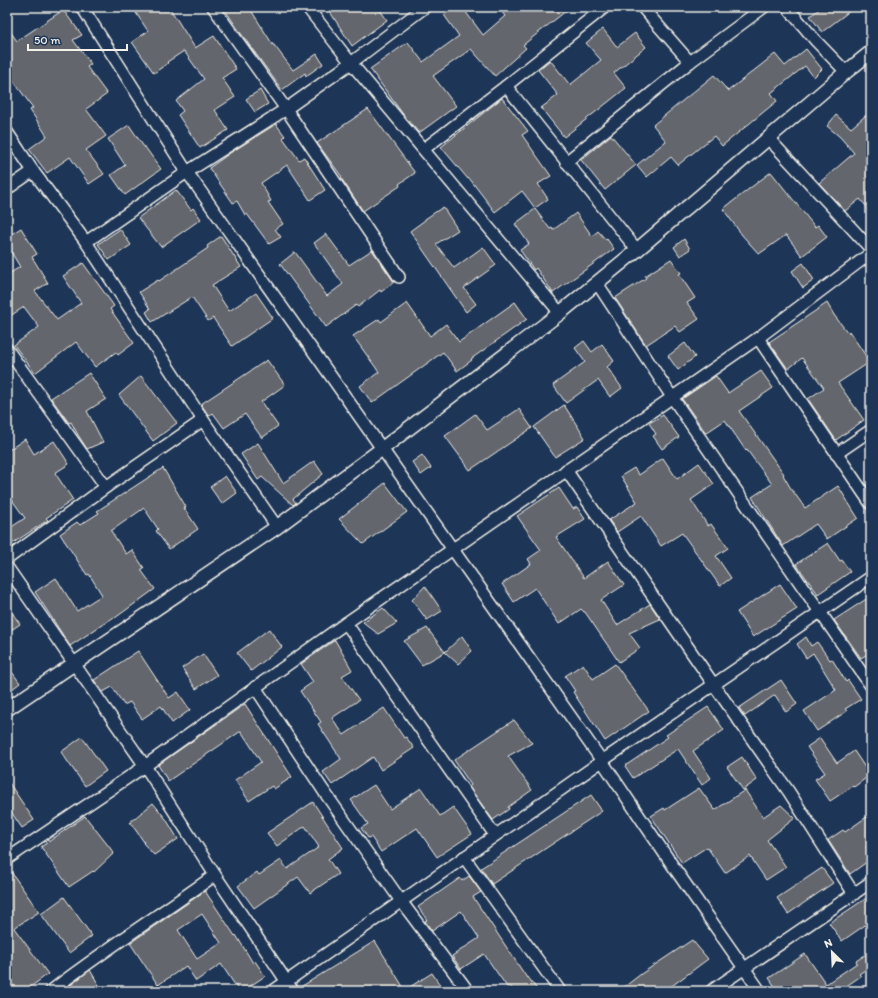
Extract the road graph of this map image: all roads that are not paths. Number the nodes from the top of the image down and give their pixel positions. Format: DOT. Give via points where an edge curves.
graph roads {
  1 [pos="82,7"];
  2 [pos="213,7"];
  3 [pos="307,7"];
  4 [pos="425,7"];
  5 [pos="605,7"];
  6 [pos="642,7"];
  7 [pos="764,7"];
  8 [pos="787,7"];
  9 [pos="871,52"];
  10 [pos="690,62"];
  11 [pos="351,63"];
  12 [pos="846,72"];
  13 [pos="506,86"];
  14 [pos="286,109"];
  15 [pos="7,132"];
  16 [pos="769,139"];
  17 [pos="424,149"];
  18 [pos="566,162"];
  19 [pos="33,171"];
  20 [pos="187,172"];
  21 [pos="7,189"];
  22 [pos="86,242"];
  23 [pos="871,249"];
  24 [pos="637,250"];
  25 [pos="871,253"];
  26 [pos="399,277"];
  27 [pos="597,283"];
  28 [pos="560,313"];
  29 [pos="758,338"];
  30 [pos="7,349"];
  31 [pos="672,397"];
  32 [pos="203,420"];
  33 [pos="871,430"];
  34 [pos="383,448"];
  35 [pos="836,454"];
  36 [pos="566,470"];
  37 [pos="106,487"];
  38 [pos="871,504"];
  39 [pos="277,527"];
  40 [pos="452,550"];
  41 [pos="7,559"];
  42 [pos="7,567"];
  43 [pos="871,577"];
  44 [pos="819,611"];
  45 [pos="346,623"];
  46 [pos="74,664"];
  47 [pos="714,685"];
  48 [pos="871,686"];
  49 [pos="255,687"];
  50 [pos="7,709"];
  51 [pos="602,761"];
  52 [pos="145,766"];
  53 [pos="495,835"];
  54 [pos="464,857"];
  55 [pos="7,859"];
  56 [pos="215,874"];
  57 [pos="871,882"];
  58 [pos="854,894"];
  59 [pos="401,901"];
  60 [pos="744,968"];
  61 [pos="287,981"];
  62 [pos="51,991"];
  63 [pos="273,991"];
  64 [pos="293,991"];
  65 [pos="468,991"];
  66 [pos="560,991"];
  67 [pos="711,991"];
  68 [pos="760,991"];
  1 -- 20 [label="street"];
  2 -- 14 [label="street"];
  3 -- 11 [label="street"];
  4 -- 11 [label="street"];
  5 -- 13 [label="street"];
  6 -- 10 [label="street"];
  7 -- 10 [label="street"];
  8 -- 12 [label="street"];
  9 -- 12 [label="street"];
  10 -- 18 [label="street"];
  11 -- 14 [label="street"];
  11 -- 17 [label="street"];
  12 -- 16 [label="street"];
  13 -- 17 [label="street"];
  13 -- 18 [label="street"];
  14 -- 20 [label="street"];
  14 -- 26 [label="street"];
  15 -- 19 [label="street"];
  16 -- 23 [label="street"];
  16 -- 24 [label="street"];
  17 -- 28 [label="street"];
  18 -- 24 [label="street"];
  19 -- 21 [label="street"];
  19 -- 22 [label="street"];
  20 -- 22 [label="street"];
  20 -- 34 [label="street"];
  22 -- 32 [label="street"];
  24 -- 27 [label="street"];
  25 -- 29 [label="street"];
  27 -- 28 [label="street"];
  27 -- 31 [label="street"];
  28 -- 34 [label="street"];
  29 -- 31 [label="street"];
  29 -- 35 [label="street"];
  30 -- 37 [label="street"];
  31 -- 36 [label="street"];
  31 -- 44 [label="street"];
  32 -- 37 [label="street"];
  32 -- 39 [label="street"];
  33 -- 35 [label="street"];
  34 -- 39 [label="street"];
  34 -- 40 [label="street"];
  35 -- 38 [label="street"];
  36 -- 40 [label="street"];
  36 -- 47 [label="street"];
  37 -- 41 [label="street"];
  39 -- 46 [label="street"];
  40 -- 45 [label="street"];
  40 -- 51 [label="street"];
  42 -- 46 [label="street"];
  43 -- 44 [label="street"];
  44 -- 47 [label="street"];
  44 -- 48 [label="street"];
  45 -- 49 [label="street"];
  45 -- 53 [label="street"];
  46 -- 50 [label="street"];
  46 -- 52 [label="street"];
  47 -- 51 [label="street"];
  47 -- 58 [label="street" via="789,792"];
  49 -- 52 [label="street"];
  49 -- 59 [label="street"];
  51 -- 53 [label="street"];
  51 -- 60 [label="street"];
  52 -- 55 [label="street"];
  52 -- 56 [label="street"];
  53 -- 54 [label="street"];
  54 -- 59 [label="street"];
  54 -- 66 [label="street"];
  56 -- 61 [label="street"];
  56 -- 62 [label="street"];
  57 -- 58 [label="street"];
  58 -- 60 [label="street"];
  59 -- 61 [label="street"];
  59 -- 65 [label="street"];
  60 -- 67 [label="street"];
  60 -- 68 [label="street"];
  61 -- 63 [label="street"];
  61 -- 64 [label="street"];
}
